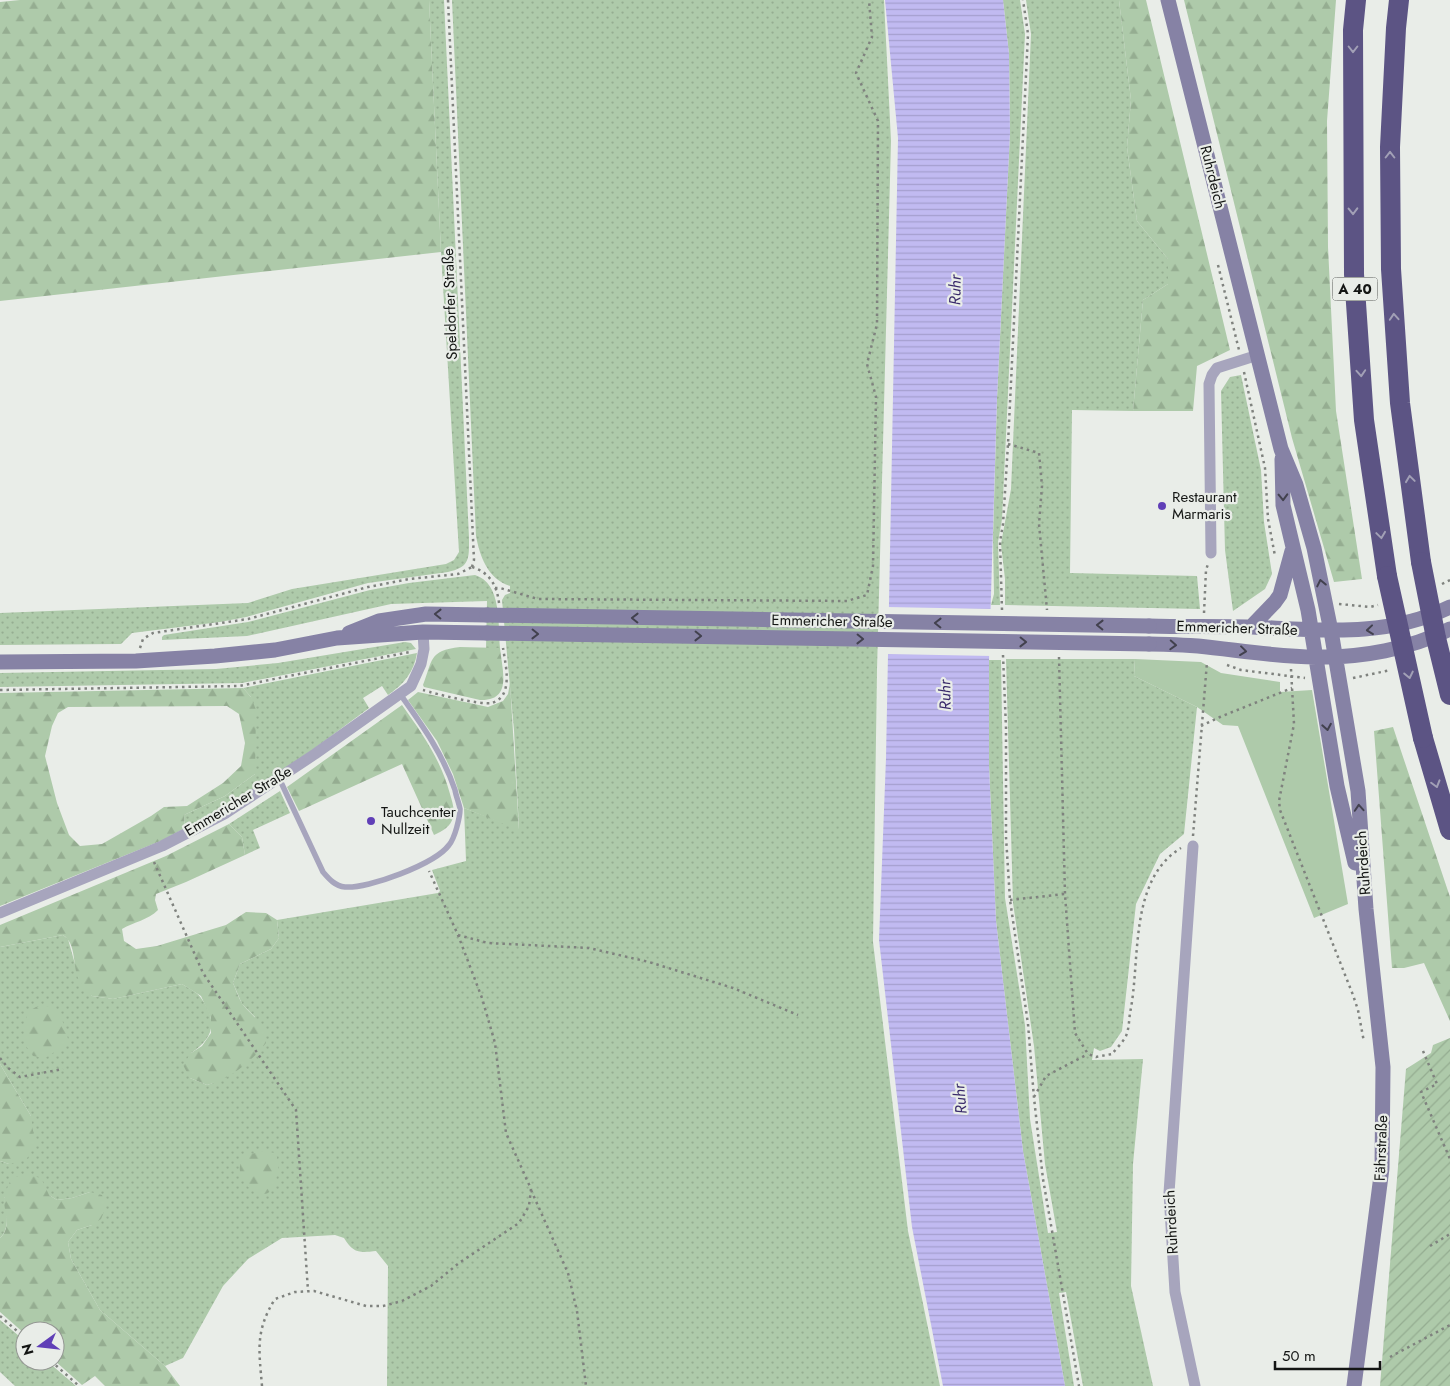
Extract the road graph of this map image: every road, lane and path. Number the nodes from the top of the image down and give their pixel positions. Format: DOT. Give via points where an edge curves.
graph roads {
  1 [pos="448,0"];
  2 [pos="870,0"];
  3 [pos="1023,0"];
  4 [pos="1168,0"];
  5 [pos="1356,0"];
  6 [pos="1399,0"];
  7 [pos="1218,265"];
  8 [pos="1258,355"];
  9 [pos="1242,360"];
  10 [pos="1008,444"];
  11 [pos="1281,448"];
  12 [pos="1293,550"];
  13 [pos="1212,553"];
  14 [pos="1276,561"];
  15 [pos="472,567"];
  16 [pos="1450,580"];
  17 [pos="1436,587"];
  18 [pos="495,588"];
  19 [pos="1378,605"];
  20 [pos="1326,607"];
  21 [pos="1450,608"];
  22 [pos="1047,611"];
  23 [pos="493,612"];
  24 [pos="1002,616"];
  25 [pos="1204,627"];
  26 [pos="1251,627"];
  27 [pos="1450,629"];
  28 [pos="1331,630"];
  29 [pos="1311,631"];
  30 [pos="423,632"];
  31 [pos="337,638"];
  32 [pos="503,646"];
  33 [pos="424,649"];
  34 [pos="1058,651"];
  35 [pos="1003,653"];
  36 [pos="1335,657"];
  37 [pos="1207,658"];
  38 [pos="1316,658"];
  39 [pos="136,661"];
  40 [pos="0,662"];
  41 [pos="1224,664"];
  42 [pos="411,686"];
  43 [pos="1292,688"];
  44 [pos="0,690"];
  45 [pos="400,694"];
  46 [pos="1450,695"];
  47 [pos="1202,726"];
  48 [pos="279,778"];
  49 [pos="1450,830"];
  50 [pos="1193,846"];
  51 [pos="150,851"];
  52 [pos="426,864"];
  53 [pos="1065,894"];
  54 [pos="1010,900"];
  55 [pos="1366,909"];
  56 [pos="0,914"];
  57 [pos="458,935"];
  58 [pos="798,1015"];
  59 [pos="1364,1042"];
  60 [pos="1423,1051"];
  61 [pos="1088,1054"];
  62 [pos="0,1058"];
  63 [pos="62,1069"];
  64 [pos="1034,1098"];
  65 [pos="1450,1158"];
  66 [pos="530,1189"];
  67 [pos="1450,1234"];
  68 [pos="1430,1246"];
  69 [pos="308,1291"];
  70 [pos="0,1316"];
  71 [pos="1450,1325"];
  72 [pos="15,1329"];
  73 [pos="1390,1357"];
  74 [pos="62,1371"];
  75 [pos="79,1386"];
  76 [pos="262,1386"];
  77 [pos="586,1386"];
  78 [pos="1079,1386"];
  79 [pos="1195,1386"];
  80 [pos="1354,1386"];
  1 -- 15 [label="path, Speldorfer Straße"];
  2 -- 18 [label="path" via="872,37 856,73 878,121 876,324 867,364 876,396 873,566 867,595 847,601 538,599"];
  3 -- 10 [label="path" via="1028,34"];
  4 -- 8 [label="main road, Ruhrdeich"];
  5 -- 49 [label="highway, A 40, one-way, bridge" via="1353,30 1354,274 1364,420 1387,576 1423,738"];
  46 -- 6 [label="highway, A 40, one-way, bridge" via="1421,562 1400,403 1391,269 1390,147"];
  7 -- 9 [label="path"];
  8 -- 9 [label="street"];
  8 -- 11 [label="main road, Ruhrdeich"];
  9 -- 13 [label="street" via="1217,368 1209,384"];
  9 -- 14 [label="path" via="1265,468 1268,519"];
  10 -- 22 [label="path" via="1039,453 1042,486 1039,524"];
  10 -- 24 [label="path" via="1000,542"];
  11 -- 12 [label="main road, Ruhrdeich, one-way" via="1283,505"];
  20 -- 11 [label="main road, Ruhrdeich, one-way" via="1314,548 1296,485"];
  12 -- 26 [label="main road" via="1280,595"];
  12 -- 29 [label="main road, Ruhrdeich"];
  13 -- 25 [label="path" via="1206,570"];
  15 -- 18 [label="path" via="483,570"];
  15 -- 39 [label="path" via="458,574 368,587 248,620 153,633 142,639"];
  16 -- 17 [label="path"];
  18 -- 23 [label="path" via="498,595"];
  19 -- 20 [label="path"];
  20 -- 28 [label="main road, Ruhrdeich"];
  21 -- 28 [label="main road, Emmericher Straße, one-way" via="1398,626"];
  25 -- 23 [label="main road, Emmericher Straße, one-way, bridge"];
  23 -- 31 [label="main road, Emmericher Straße, one-way" via="426,614 379,621"];
  25 -- 26 [label="main road, Emmericher Straße"];
  26 -- 29 [label="main road, Emmericher Straße"];
  27 -- 36 [label="main road, Emmericher Straße" via="1399,648"];
  28 -- 29 [label="main road, Emmericher Straße"];
  28 -- 36 [label="main road, Ruhrdeich"];
  29 -- 38 [label="main road, Ruhrdeich"];
  30 -- 31 [label="main road, Emmericher Straße"];
  30 -- 33 [label="street, Emmericher Straße"];
  30 -- 38 [label="main road, Emmericher Straße, one-way, bridge" via="1149,644"];
  31 -- 39 [label="main road, Emmericher Straße" via="275,650"];
  32 -- 42 [label="path" via="507,683 501,698 494,702 480,702"];
  33 -- 42 [label="street, Emmericher Straße"];
  33 -- 44 [label="path" via="239,686"];
  34 -- 53 [label="path"];
  35 -- 54 [label="path"];
  36 -- 38 [label="main road, Emmericher Straße"];
  55 -- 36 [label="main road, Ruhrdeich, one-way" via="1358,791"];
  37 -- 47 [label="path"];
  38 -- 55 [label="main road, Ruhrdeich, one-way" via="1337,786"];
  39 -- 40 [label="main road, Emmericher Straße"];
  41 -- 43 [label="path" via="1241,670 1292,677"];
  42 -- 45 [label="street, Emmericher Straße"];
  43 -- 47 [label="path"];
  43 -- 59 [label="path" via="1294,724 1280,810 1353,995"];
  45 -- 48 [label="street, Emmericher Straße"];
  45 -- 52 [label="lane" via="434,743 450,775 460,808 450,845"];
  47 -- 50 [label="path"];
  48 -- 51 [label="street, Emmericher Straße" via="226,813"];
  48 -- 52 [label="lane" via="324,872 332,882 343,887 368,885"];
  50 -- 61 [label="path" via="1183,847 1168,856 1149,884 1138,929 1133,998 1126,1036 1112,1054 1096,1057"];
  50 -- 79 [label="street, Ruhrdeich" via="1169,1192 1175,1292"];
  51 -- 56 [label="street, Emmericher Straße"];
  51 -- 69 [label="path" via="203,973 296,1110"];
  52 -- 57 [label="path"];
  53 -- 54 [label="path"];
  53 -- 61 [label="path" via="1075,1033"];
  54 -- 64 [label="path" via="1028,1024"];
  55 -- 80 [label="main road, Fährstraße" via="1383,1067 1382,1168"];
  57 -- 58 [label="path" via="488,943 589,948 649,962 733,988"];
  57 -- 66 [label="path" via="495,1043 506,1133"];
  60 -- 65 [label="path" via="1437,1084 1421,1092"];
  61 -- 64 [label="path" via="1046,1076"];
  62 -- 63 [label="path" via="20,1078"];
  64 -- 78 [label="path" via="1043,1178"];
  66 -- 69 [label="path" via="529,1206 519,1223 431,1286 402,1301 366,1306"];
  66 -- 77 [label="path" via="568,1273 577,1311"];
  67 -- 68 [label="path"];
  69 -- 76 [label="path" via="275,1299 269,1308 258,1346"];
  70 -- 72 [label="path"];
  71 -- 73 [label="path"];
  74 -- 75 [label="path"];
}
